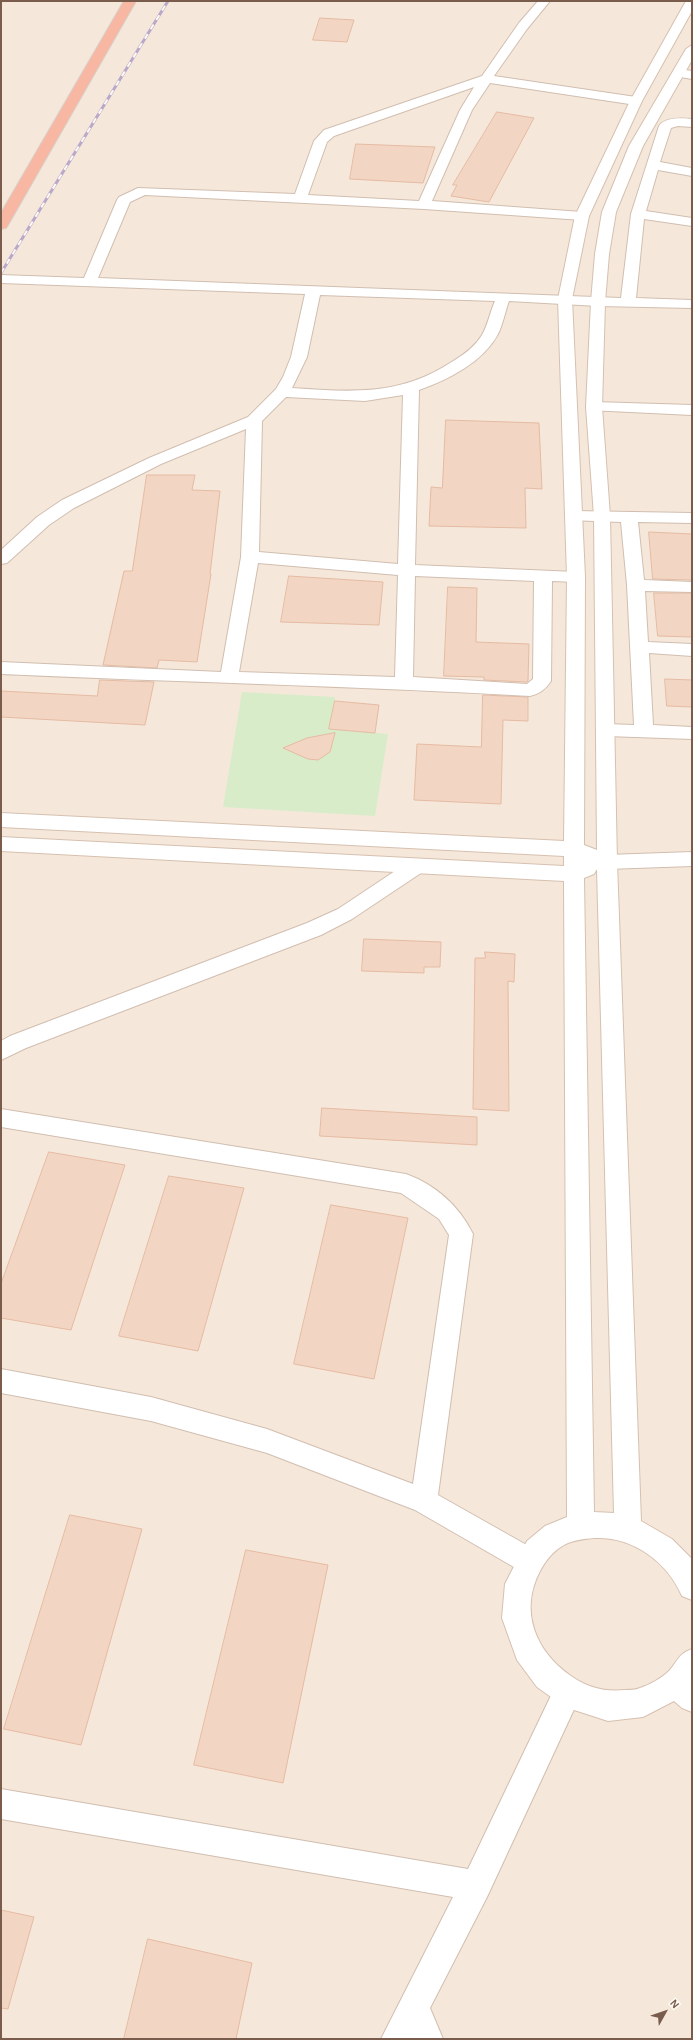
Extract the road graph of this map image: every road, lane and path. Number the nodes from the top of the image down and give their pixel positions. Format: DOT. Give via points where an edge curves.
graph roads {
  1 [pos="130,1"];
  2 [pos="544,1"];
  3 [pos="692,2"];
  4 [pos="692,49"];
  5 [pos="685,74"];
  6 [pos="486,79"];
  7 [pos="636,101"];
  8 [pos="692,123"];
  9 [pos="652,165"];
  10 [pos="692,172"];
  11 [pos="300,199"];
  12 [pos="424,206"];
  13 [pos="638,214"];
  14 [pos="582,216"];
  15 [pos="692,222"];
  16 [pos="1,225"];
  17 [pos="1,279"];
  18 [pos="89,282"];
  19 [pos="312,292"];
  20 [pos="503,298"];
  21 [pos="565,300"];
  22 [pos="598,302"];
  23 [pos="628,302"];
  24 [pos="692,304"];
  25 [pos="411,389"];
  26 [pos="282,392"];
  27 [pos="594,407"];
  28 [pos="692,410"];
  29 [pos="254,420"];
  30 [pos="574,516"];
  31 [pos="602,516"];
  32 [pos="629,517"];
  33 [pos="692,518"];
  34 [pos="250,557"];
  35 [pos="1,559"];
  36 [pos="406,570"];
  37 [pos="542,575"];
  38 [pos="576,577"];
  39 [pos="636,585"];
  40 [pos="692,587"];
  41 [pos="640,647"];
  42 [pos="692,650"];
  43 [pos="1,668"];
  44 [pos="229,678"];
  45 [pos="404,682"];
  46 [pos="606,730"];
  47 [pos="644,730"];
  48 [pos="692,733"];
  49 [pos="1,820"];
  50 [pos="1,844"];
  51 [pos="574,849"];
  52 [pos="692,859"];
  53 [pos="607,862"];
  54 [pos="417,866"];
  55 [pos="574,874"];
  56 [pos="1,1051"];
  57 [pos="1,1118"];
  58 [pos="1,1381"];
  59 [pos="424,1501"];
  60 [pos="580,1526"];
  61 [pos="628,1529"];
  62 [pos="529,1560"];
  63 [pos="692,1584"];
  64 [pos="687,1682"];
  65 [pos="567,1693"];
  66 [pos="1,1804"];
  67 [pos="476,1886"];
  68 [pos="413,2007"];
  69 [pos="397,2039"];
  70 [pos="427,2039"];
  1 -- 16 [label="highway"];
  2 -- 6 [label="street"];
  3 -- 7 [label="street"];
  4 -- 5 [label="street"];
  5 -- 22 [label="street" via="636,146 609,212"];
  6 -- 7 [label="street"];
  6 -- 11 [label="street" via="328,133 321,141"];
  6 -- 12 [label="street" via="466,110"];
  7 -- 14 [label="street"];
  8 -- 9 [label="street" via="680,121 665,126"];
  9 -- 10 [label="street"];
  9 -- 13 [label="street"];
  11 -- 12 [label="street"];
  11 -- 18 [label="street" via="142,191 124,200"];
  12 -- 14 [label="street"];
  13 -- 15 [label="street"];
  13 -- 23 [label="street"];
  14 -- 21 [label="street"];
  17 -- 18 [label="street"];
  18 -- 19 [label="street"];
  19 -- 20 [label="street"];
  19 -- 26 [label="street" via="299,357"];
  20 -- 21 [label="street"];
  20 -- 25 [label="street" via="489,337 476,352 460,364"];
  21 -- 22 [label="street"];
  21 -- 30 [label="street"];
  22 -- 23 [label="street"];
  22 -- 27 [label="street"];
  23 -- 24 [label="street"];
  25 -- 26 [label="street" via="364,397"];
  25 -- 36 [label="street"];
  26 -- 29 [label="street"];
  27 -- 28 [label="street"];
  27 -- 31 [label="street"];
  29 -- 34 [label="street"];
  29 -- 35 [label="street" via="155,462 68,504 43,521"];
  30 -- 31 [label="street"];
  30 -- 38 [label="street"];
  31 -- 32 [label="street"];
  31 -- 46 [label="street"];
  32 -- 33 [label="street"];
  32 -- 39 [label="street"];
  34 -- 36 [label="street"];
  34 -- 44 [label="street"];
  36 -- 37 [label="street"];
  36 -- 45 [label="street"];
  37 -- 38 [label="street"];
  37 -- 45 [label="street" via="542,681 537,686 530,690"];
  38 -- 51 [label="street"];
  39 -- 40 [label="street"];
  39 -- 41 [label="street"];
  41 -- 42 [label="street"];
  41 -- 47 [label="street"];
  43 -- 44 [label="street"];
  44 -- 45 [label="street"];
  46 -- 47 [label="street"];
  46 -- 53 [label="street"];
  47 -- 48 [label="street"];
  49 -- 51 [label="street"];
  50 -- 54 [label="street"];
  51 -- 53 [label="street"];
  51 -- 55 [label="street"];
  52 -- 53 [label="street"];
  53 -- 55 [label="street"];
  53 -- 61 [label="street"];
  54 -- 55 [label="street"];
  54 -- 56 [label="street" via="345,914 314,929 18,1042"];
  55 -- 60 [label="street"];
  57 -- 59 [label="street" via="406,1184 447,1212 461,1234"];
  58 -- 59 [label="street" via="151,1410 267,1441"];
  59 -- 62 [label="street"];
  60 -- 61 [label="street" via="604,1524"];
  60 -- 62 [label="street" via="560,1533 542,1544"];
  61 -- 63 [label="street" via="653,1540 674,1559"];
  62 -- 65 [label="street" via="517,1586 516,1602 516,1617 524,1646 541,1673"];
  64 -- 65 [label="street" via="654,1700 626,1707 595,1705"];
  65 -- 67 [label="street"];
  66 -- 67 [label="street"];
  67 -- 68 [label="street"];
  68 -- 69 [label="street"];
  68 -- 70 [label="street"];
}
